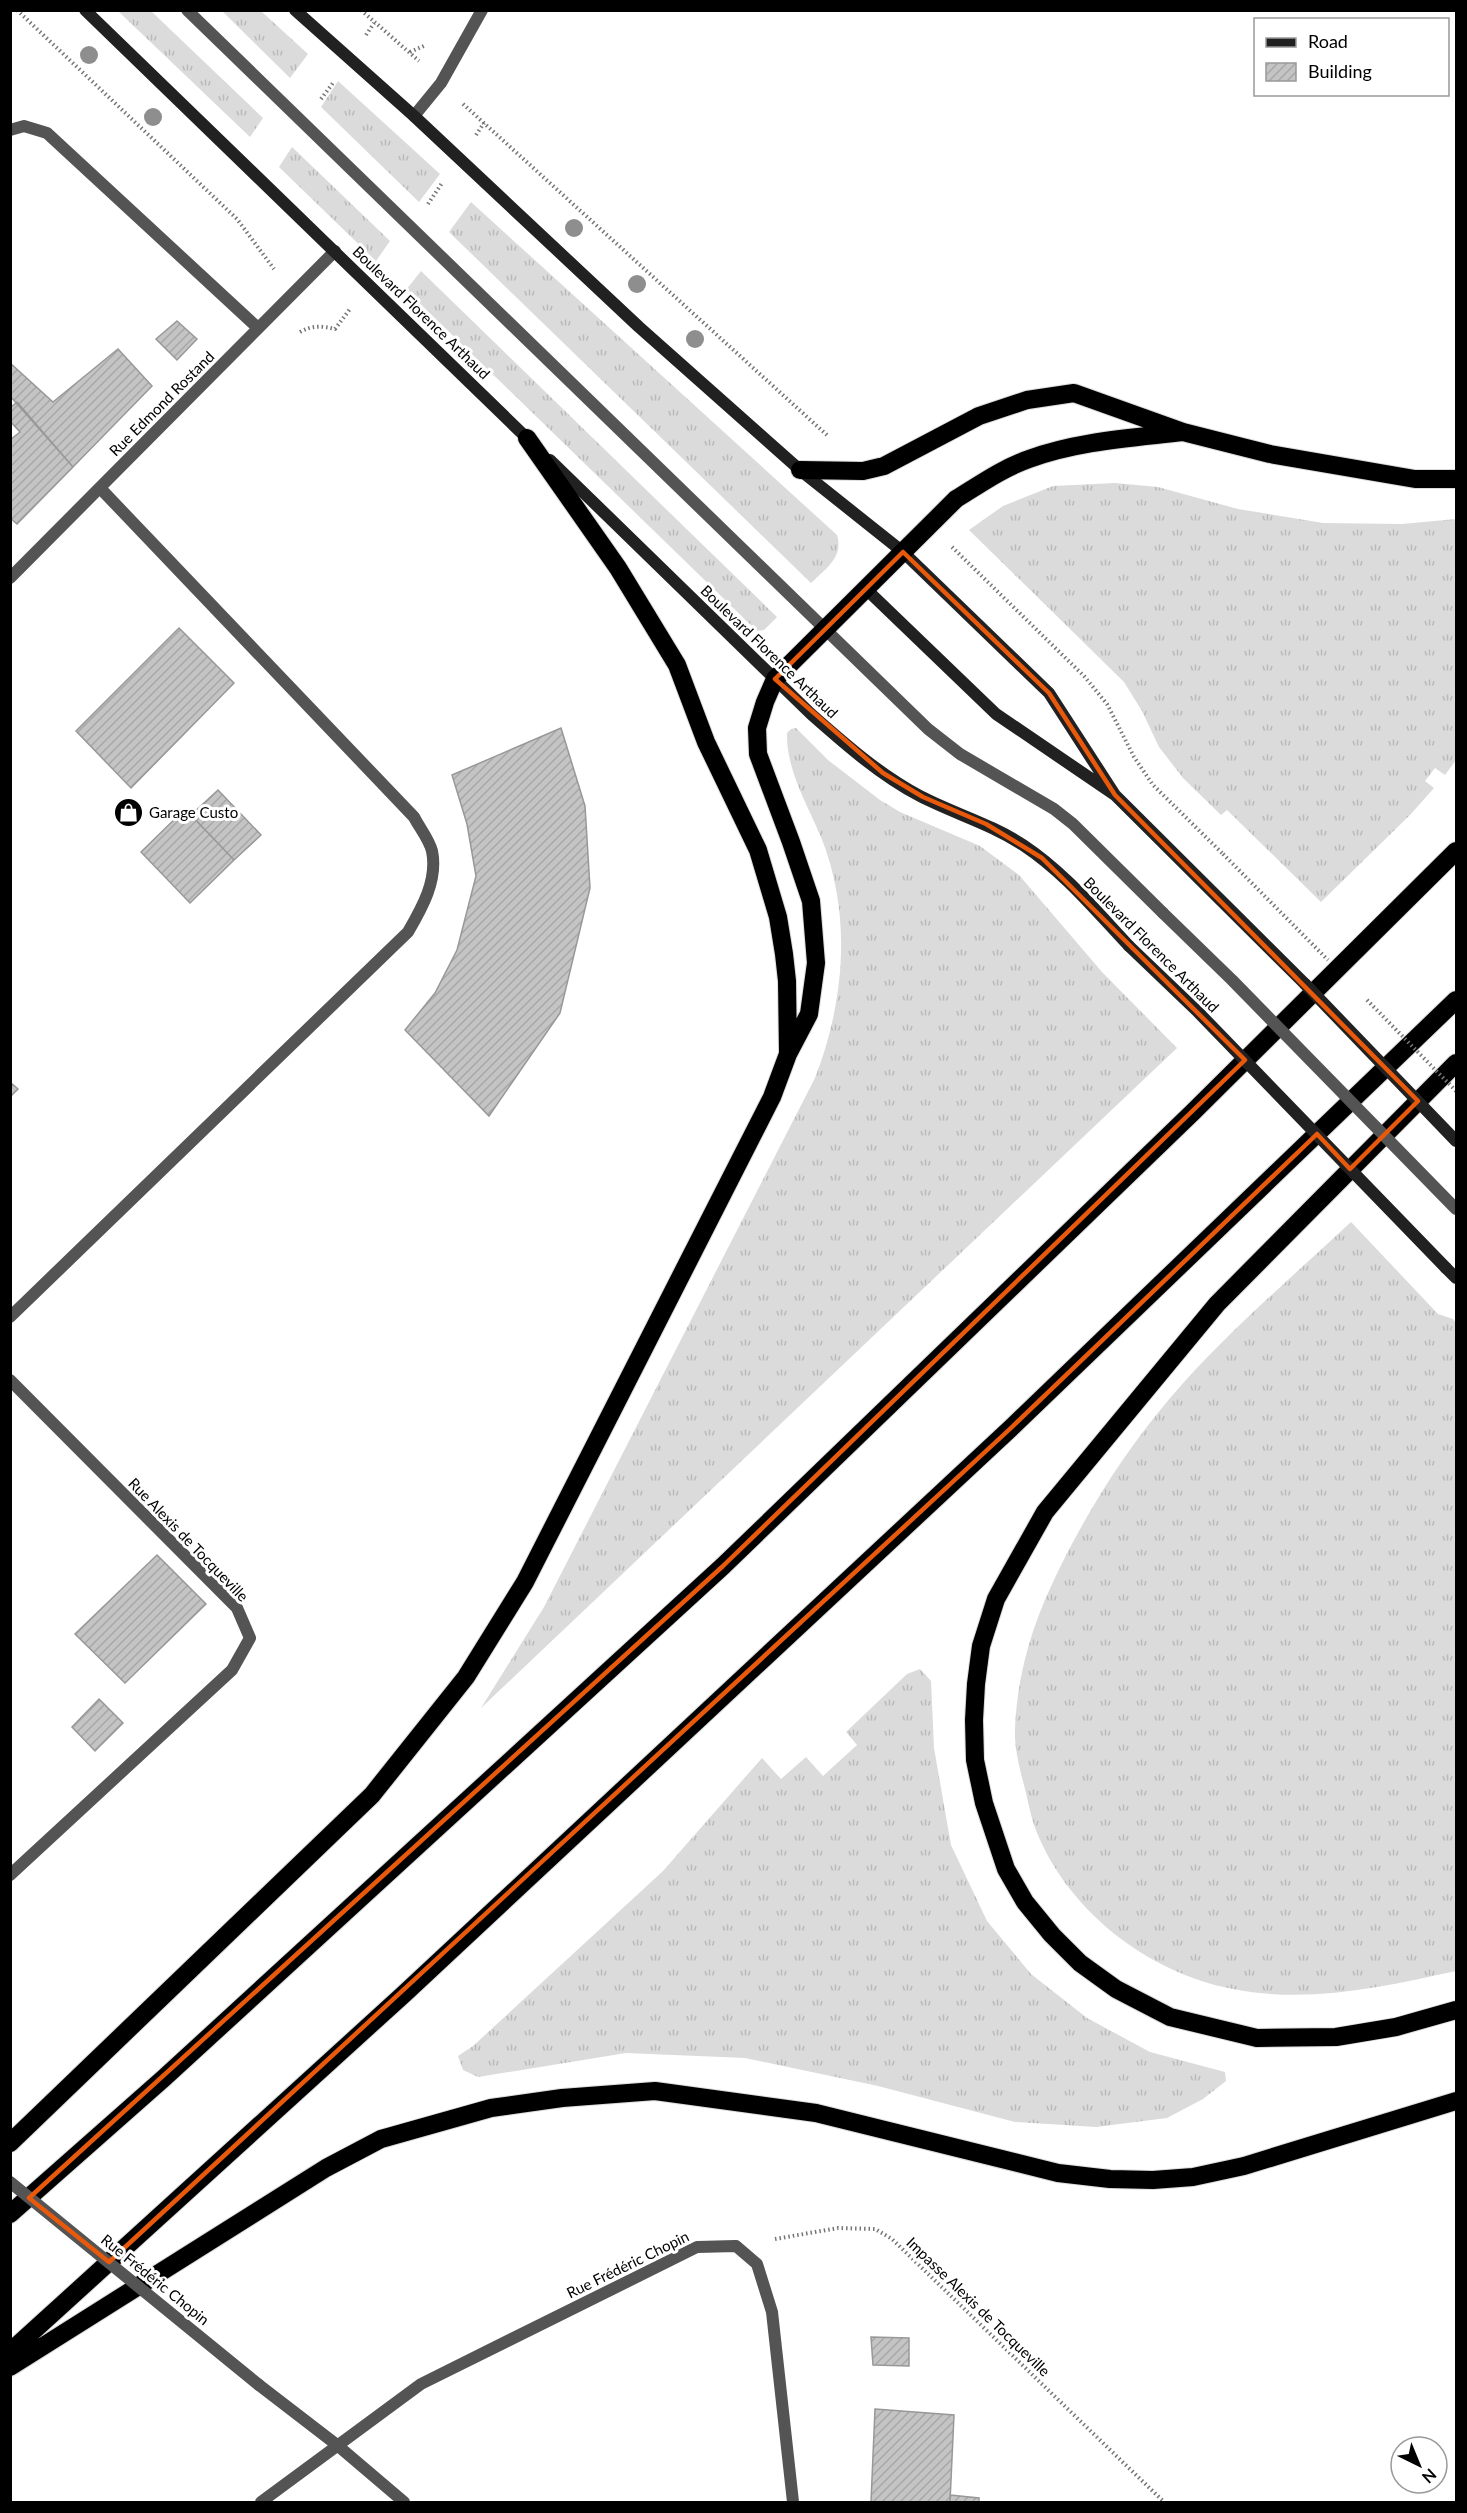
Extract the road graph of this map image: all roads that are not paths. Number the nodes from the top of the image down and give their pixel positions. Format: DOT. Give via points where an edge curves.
graph roads {
  1 [pos="85,10"];
  2 [pos="187,10"];
  3 [pos="294,10"];
  4 [pos="482,10"];
  5 [pos="414,116"];
  6 [pos="10,130"];
  7 [pos="335,251"];
  8 [pos="258,328"];
  9 [pos="1183,432"];
  10 [pos="527,438"];
  11 [pos="801,471"];
  12 [pos="1456,479"];
  13 [pos="100,488"];
  14 [pos="903,552"];
  15 [pos="10,578"];
  16 [pos="866,589"];
  17 [pos="825,629"];
  18 [pos="775,679"];
  19 [pos="1115,795"];
  20 [pos="1456,851"];
  21 [pos="1456,1000"];
  22 [pos="788,1054"];
  23 [pos="1456,1063"];
  24 [pos="1456,1141"];
  25 [pos="1456,1209"];
  26 [pos="1456,1278"];
  27 [pos="10,1317"];
  28 [pos="10,1380"];
  29 [pos="10,1875"];
  30 [pos="1456,2010"];
  31 [pos="1456,2101"];
  32 [pos="10,2143"];
  33 [pos="10,2182"];
  34 [pos="10,2214"];
  35 [pos="10,2352"];
  36 [pos="10,2367"];
  37 [pos="337,2445"];
  38 [pos="261,2502"];
  39 [pos="404,2502"];
  40 [pos="793,2502"];
  1 -- 7 [label="main road, Boulevard Florence Arthaud"];
  2 -- 17 [label="street, Boulevard Florence Arthaud"];
  3 -- 5 [label="main road"];
  4 -- 5 [label="street" via="441,83"];
  5 -- 11 [label="main road" via="639,327"];
  6 -- 8 [label="street" via="24,126 47,133"];
  7 -- 8 [label="street, Rue Edmond Rostand"];
  7 -- 10 [label="main road, Boulevard Florence Arthaud"];
  8 -- 13 [label="street, Rue Edmond Rostand"];
  9 -- 11 [label="highway" via="1074,393 1027,400 979,416 884,466 863,471"];
  9 -- 12 [label="highway" via="1349,469 1414,479"];
  9 -- 14 [label="highway" via="1083,445 1028,459 956,500"];
  10 -- 18 [label="main road, Boulevard Florence Arthaud"];
  10 -- 22 [label="highway" via="618,568 677,665 706,742 758,850 778,917 785,963"];
  11 -- 14 [label="main road"];
  13 -- 15 [label="street, Rue Edmond Rostand"];
  13 -- 27 [label="street" via="414,817 432,850 432,874 426,901 408,932"];
  14 -- 16 [label="highway"];
  14 -- 19 [label="main road" via="1049,693"];
  16 -- 17 [label="highway"];
  16 -- 19 [label="main road" via="996,714"];
  17 -- 18 [label="highway"];
  17 -- 25 [label="street, Boulevard Florence Arthaud, bridge" via="928,729 960,754 1073,824 1241,988"];
  18 -- 22 [label="highway" via="757,728 758,754 811,901 816,963 809,1014"];
  18 -- 26 [label="main road, Boulevard Florence Arthaud, bridge" via="842,742 883,772 923,797 986,824 1042,858"];
  19 -- 24 [label="main road, bridge"];
  20 -- 34 [label="highway" via="1193,1112 723,1566 191,2054"];
  21 -- 35 [label="highway" via="977,1460 404,1994"];
  22 -- 32 [label="highway" via="772,1097 525,1582 466,1677 372,1795"];
  23 -- 30 [label="highway" via="1217,1304 1045,1512 996,1599 981,1646 974,1720 975,1760 984,1803 1006,1869 1025,1902 1053,1935 1080,1963 1116,1989 1170,2017 1257,2038 1336,2037 1396,2027"];
  28 -- 29 [label="street, Rue Alexis de Tocqueville" via="237,1608 250,1638 232,1670"];
  31 -- 36 [label="highway" via="1244,2166 1193,2177 1153,2180 1058,2173 816,2113 654,2091 491,2108 381,2139 326,2168"];
  33 -- 37 [label="street, Rue Frédéric Chopin, bridge"];
  37 -- 38 [label="street"];
  37 -- 39 [label="street, Rue Frédéric Chopin"];
  37 -- 40 [label="street, Rue Frédéric Chopin" via="421,2384 697,2247 735,2246 757,2264 772,2312"];
}
